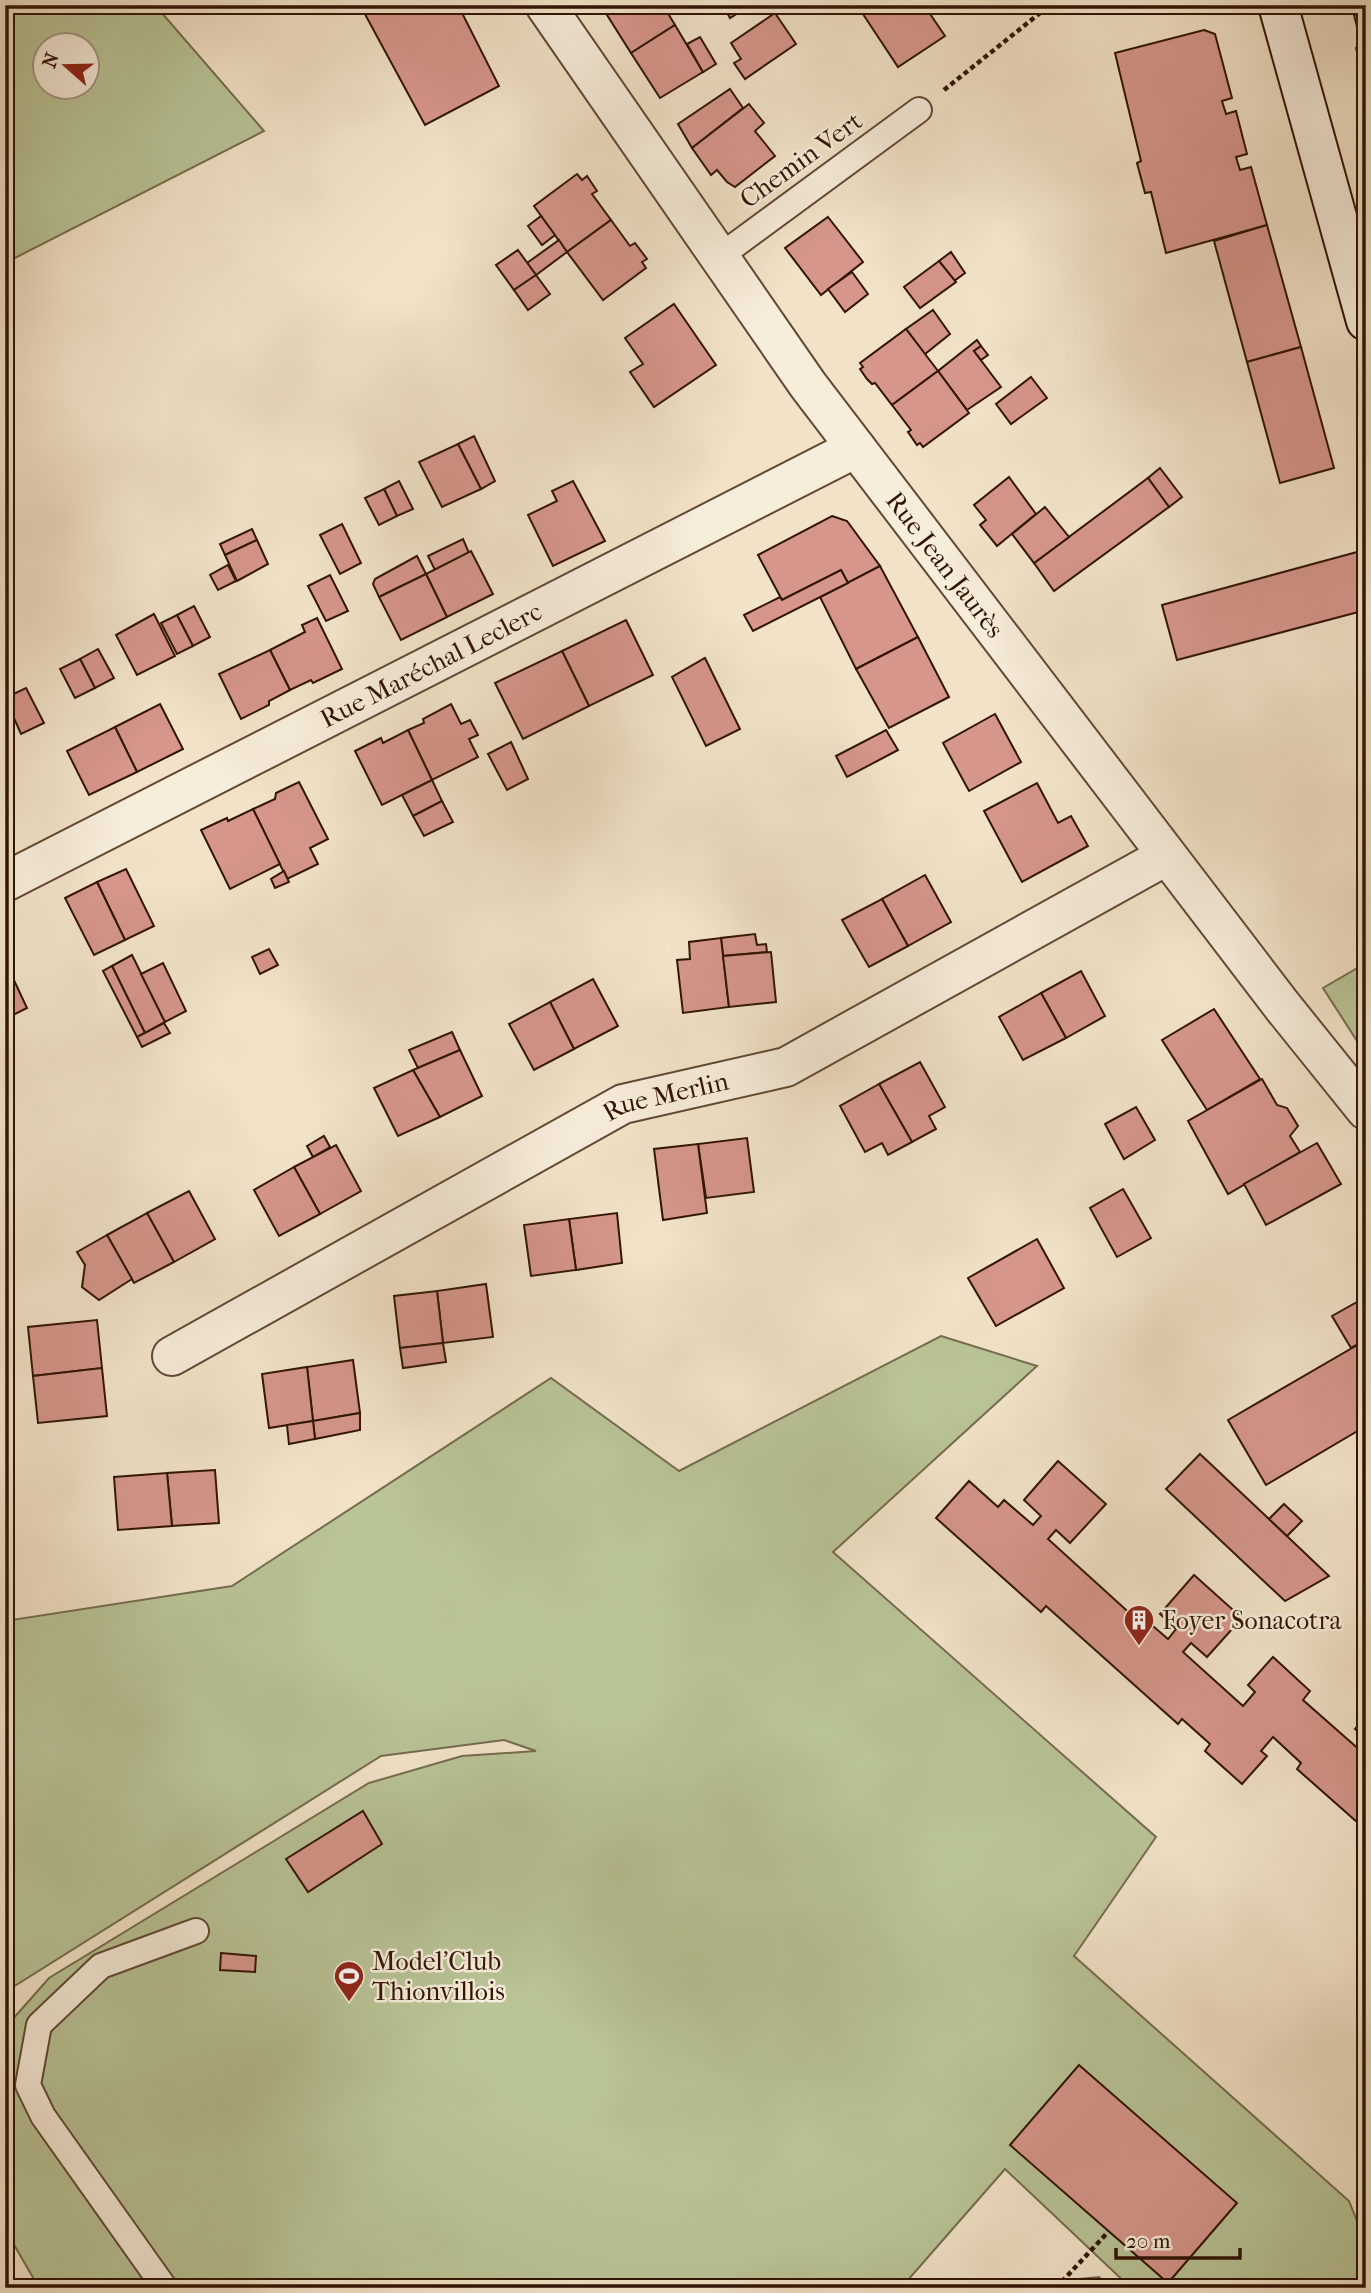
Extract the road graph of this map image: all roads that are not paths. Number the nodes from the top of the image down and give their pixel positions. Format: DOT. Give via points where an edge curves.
graph roads {
  1 [pos="545,5"];
  2 [pos="1279,5"];
  3 [pos="919,110"];
  4 [pos="719,257"];
  5 [pos="1366,321"];
  6 [pos="856,448"];
  7 [pos="1166,856"];
  8 [pos="5,882"];
  9 [pos="1366,1110"];
  10 [pos="172,1356"];
  11 [pos="196,1931"];
  12 [pos="166,2288"];
  1 -- 4 [label="street, Rue Jean Jaurès"];
  2 -- 5 [label="street"];
  3 -- 4 [label="lane, Chemin Vert"];
  4 -- 6 [label="street, Rue Jean Jaurès"];
  6 -- 7 [label="street, Rue Jean Jaurès"];
  6 -- 8 [label="street, Rue Maréchal Leclerc"];
  7 -- 9 [label="street, Rue Jean Jaurès"];
  7 -- 10 [label="street, Rue Merlin" via="786,1067 623,1104"];
  11 -- 12 [label="lane" via="101,1966 39,2025 28,2085 43,2116"];
}
